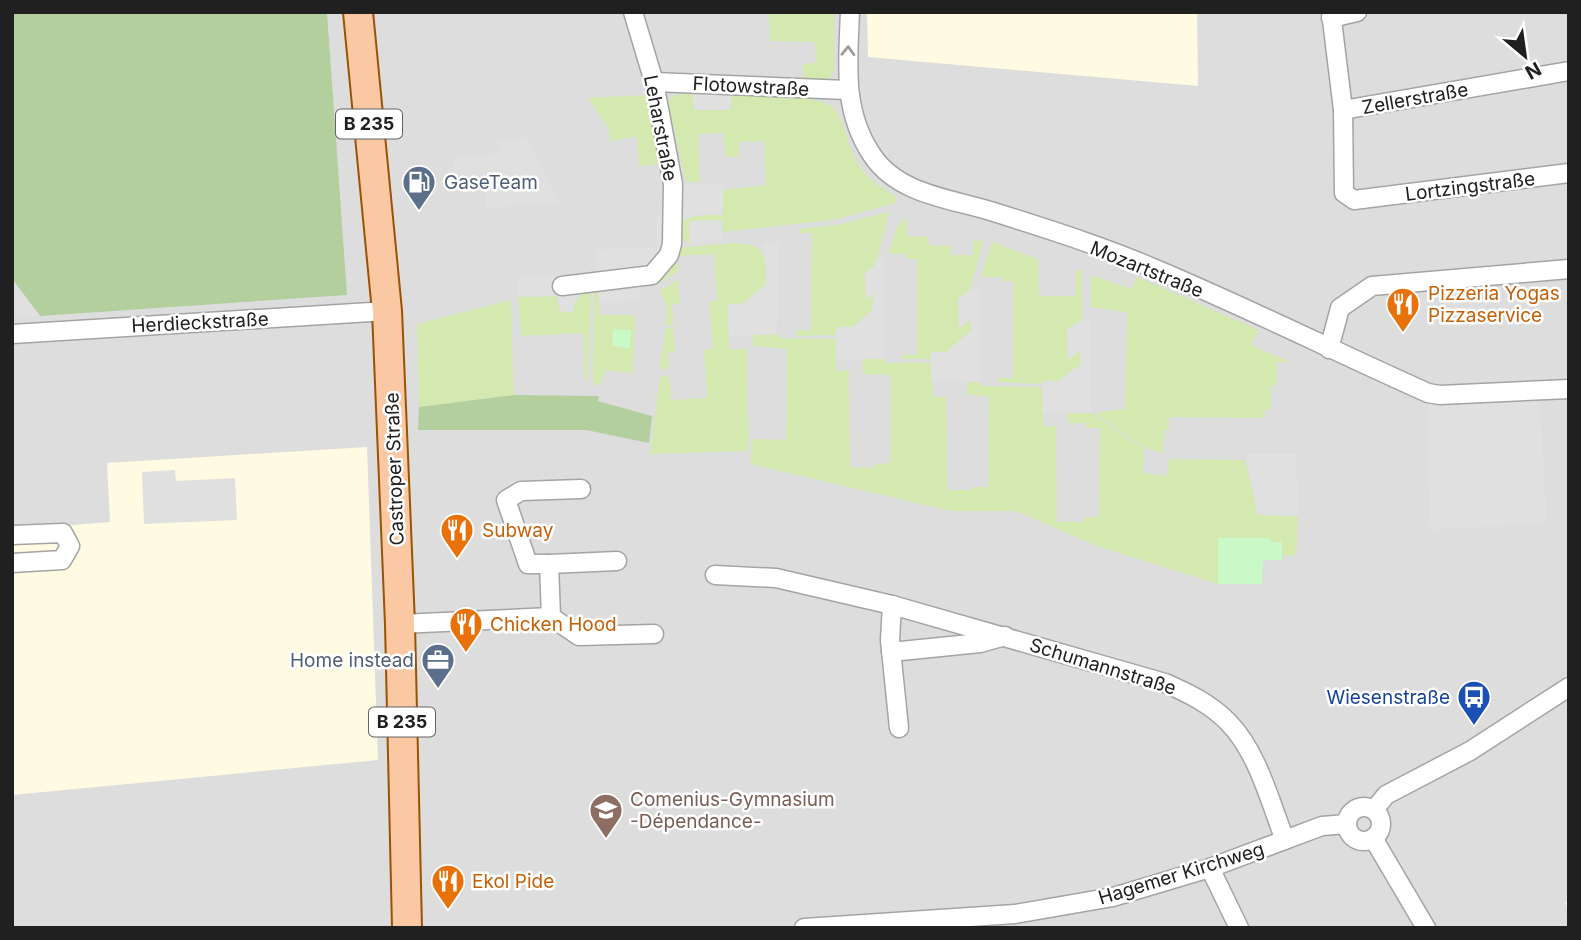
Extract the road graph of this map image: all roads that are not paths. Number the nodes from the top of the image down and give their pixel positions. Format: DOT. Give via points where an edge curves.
graph roads {
  1 [pos="358,12"];
  2 [pos="633,12"];
  3 [pos="850,12"];
  4 [pos="1357,12"];
  5 [pos="1331,15"];
  6 [pos="1569,71"];
  7 [pos="654,82"];
  8 [pos="847,90"];
  9 [pos="1343,110"];
  10 [pos="1569,173"];
  11 [pos="1569,269"];
  12 [pos="562,286"];
  13 [pos="387,311"];
  14 [pos="12,334"];
  15 [pos="1329,349"];
  16 [pos="1569,389"];
  17 [pos="581,489"];
  18 [pos="12,536"];
  19 [pos="617,561"];
  20 [pos="12,563"];
  21 [pos="549,564"];
  22 [pos="715,575"];
  23 [pos="892,605"];
  24 [pos="551,617"];
  25 [pos="400,624"];
  26 [pos="654,634"];
  27 [pos="1004,636"];
  28 [pos="891,652"];
  29 [pos="1569,687"];
  30 [pos="899,727"];
  31 [pos="1374,810"];
  32 [pos="1347,824"];
  33 [pos="1373,838"];
  34 [pos="1285,840"];
  35 [pos="1210,868"];
  36 [pos="930,924"];
  37 [pos="407,928"];
  38 [pos="804,928"];
  39 [pos="1239,928"];
  40 [pos="1426,928"];
  1 -- 13 [label="main road, Castroper Straße / B 235"];
  2 -- 7 [label="street, Leharstraße"];
  8 -- 3 [label="street, Mozartstraße, one-way"];
  4 -- 5 [label="street"];
  5 -- 9 [label="street"];
  6 -- 9 [label="street, Zellerstraße"];
  7 -- 8 [label="street, Flotowstraße"];
  7 -- 12 [label="street, Leharstraße" via="673,184 669,256 652,275"];
  8 -- 15 [label="street, Mozartstraße" via="855,122 872,156 891,176 919,191 1152,267"];
  9 -- 10 [label="street, Lortzingstraße" via="1344,193 1354,200"];
  11 -- 15 [label="street" via="1372,286 1340,309"];
  13 -- 14 [label="street, Herdieckstraße"];
  13 -- 25 [label="main road, Castroper Straße / B 235"];
  15 -- 16 [label="street, Mozartstraße" via="1440,395"];
  17 -- 21 [label="street" via="521,491 506,500 528,564"];
  18 -- 20 [label="street" via="63,533 69,546 62,560"];
  19 -- 21 [label="street"];
  21 -- 24 [label="street"];
  22 -- 23 [label="street, Schumannstraße" via="776,578"];
  23 -- 27 [label="street, Schumannstraße"];
  23 -- 28 [label="street"];
  24 -- 25 [label="street"];
  24 -- 26 [label="street" via="579,636"];
  25 -- 37 [label="main road, Castroper Straße / B 235"];
  27 -- 28 [label="street, Schumannstraße" via="980,643"];
  27 -- 34 [label="street, Schumannstraße" via="1165,683 1200,699 1230,723 1256,766"];
  28 -- 30 [label="street"];
  29 -- 31 [label="street, Hagemer Kirchweg" via="1470,751 1386,795"];
  31 -- 32 [label="street, Hagemer Kirchweg" via="1354,810"];
  31 -- 33 [label="street" via="1381,824"];
  32 -- 33 [label="street" via="1356,838"];
  32 -- 34 [label="street, Hagemer Kirchweg" via="1322,826"];
  33 -- 40 [label="street"];
  34 -- 35 [label="street, Hagemer Kirchweg"];
  35 -- 36 [label="street, Hagemer Kirchweg" via="1114,897"];
  35 -- 39 [label="street"];
  36 -- 38 [label="street, Hagemer Kirchweg"];
}
